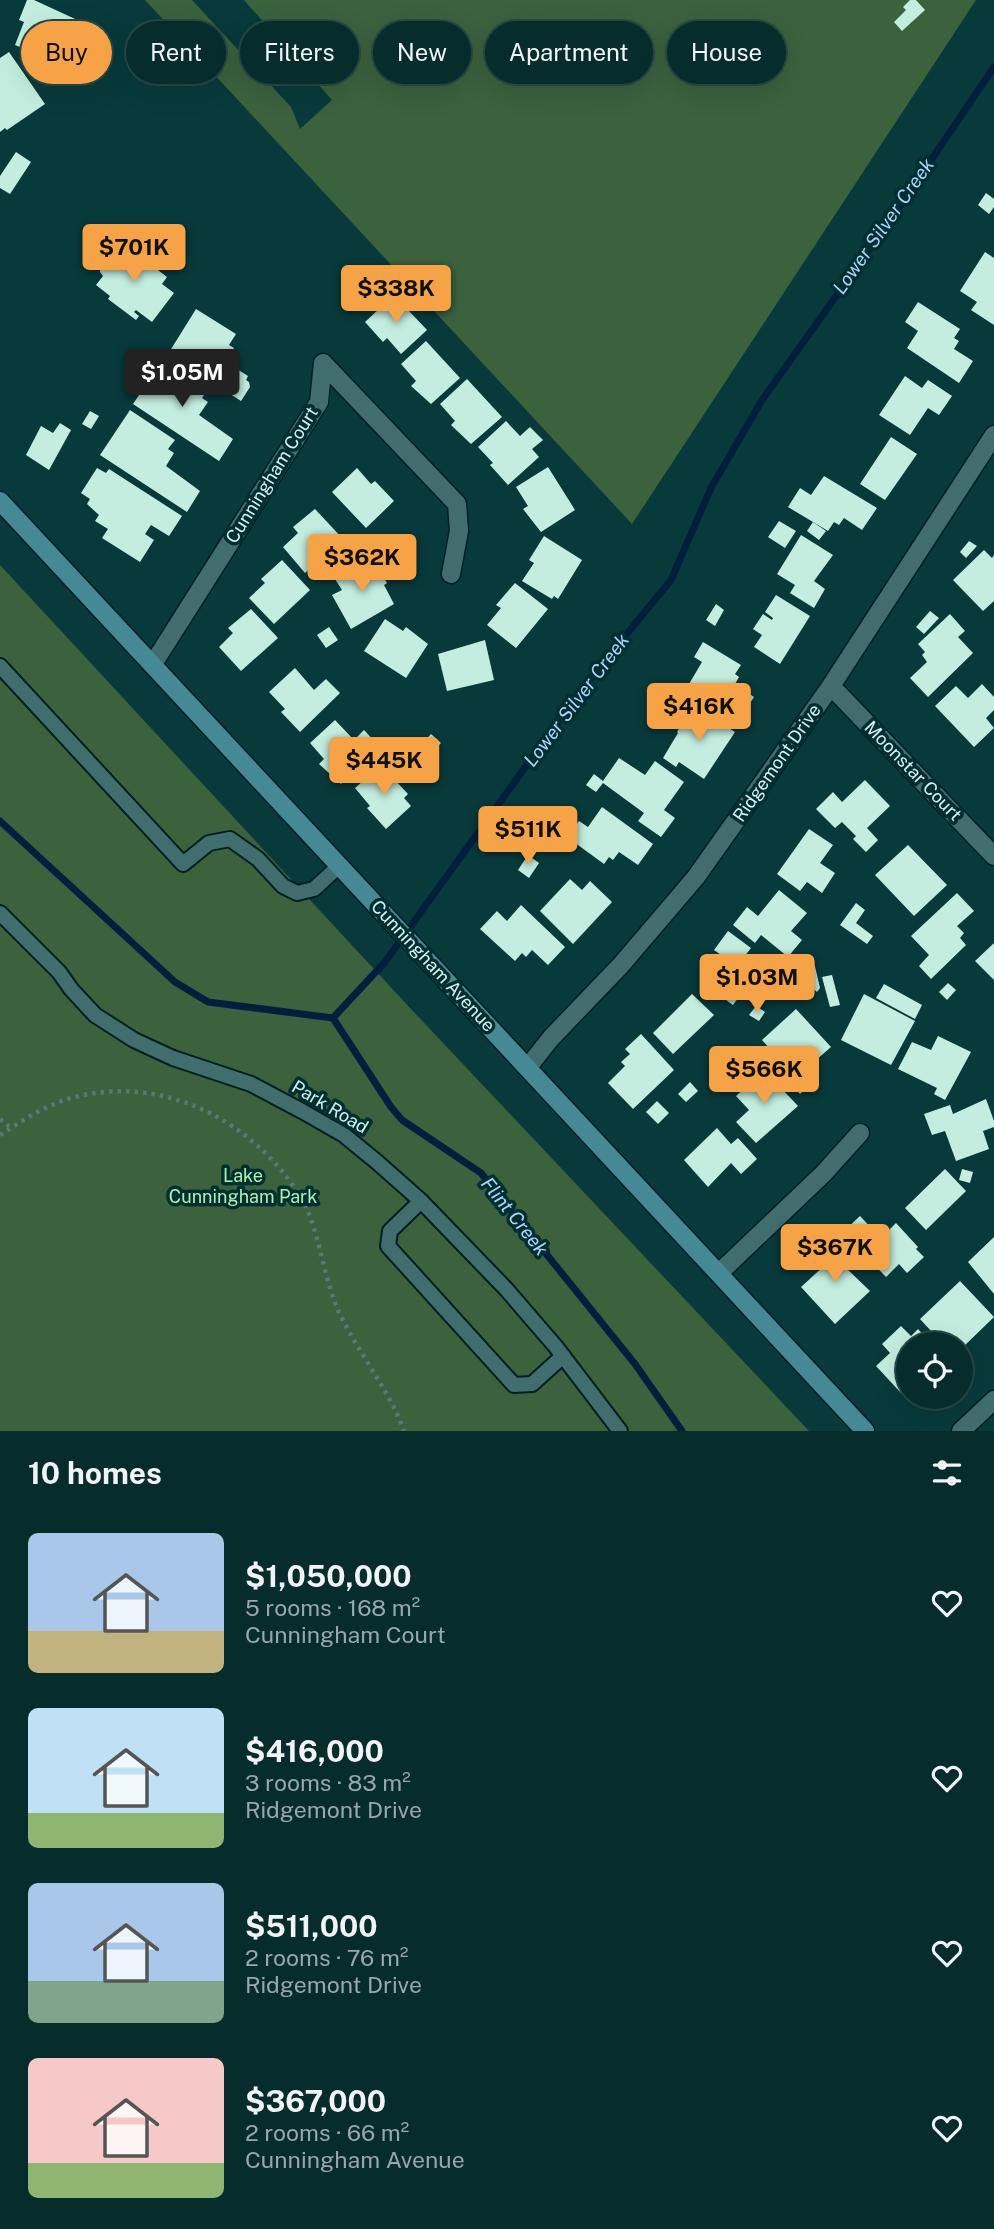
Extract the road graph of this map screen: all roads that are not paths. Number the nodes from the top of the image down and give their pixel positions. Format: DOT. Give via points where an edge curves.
graph roads {
  1 [pos="993,437"];
  2 [pos="0,501"];
  3 [pos="451,574"];
  4 [pos="153,664"];
  5 [pos="0,666"];
  6 [pos="831,686"];
  7 [pos="994,856"];
  8 [pos="340,865"];
  9 [pos="0,913"];
  10 [pos="528,1067"];
  11 [pos="860,1133"];
  12 [pos="421,1201"];
  13 [pos="719,1273"];
  14 [pos="563,1356"];
  15 [pos="994,1400"];
  16 [pos="620,1431"];
  17 [pos="865,1431"];
  18 [pos="961,1431"];
  1 -- 6 [label="street, Ridgemont Drive"];
  2 -- 4 [label="street, Cunningham Avenue"];
  3 -- 4 [label="street, Cunningham Court" via="459,531 457,504 323,363 319,402"];
  4 -- 8 [label="street, Cunningham Avenue"];
  5 -- 8 [label="lane" via="183,864 209,843 230,839 297,893 314,889"];
  6 -- 7 [label="street, Moonstar Court"];
  6 -- 10 [label="street, Ridgemont Drive" via="696,877"];
  8 -- 10 [label="street, Cunningham Avenue"];
  9 -- 12 [label="lane, Park Road" via="95,1015 144,1045 251,1084 302,1111 344,1135"];
  10 -- 13 [label="street, Cunningham Avenue"];
  11 -- 13 [label="street"];
  12 -- 14 [label="lane, Park Road"];
  12 -- 14 [label="lane" via="390,1231 388,1246 492,1362 514,1385 532,1384"];
  13 -- 17 [label="street, Cunningham Avenue"];
  14 -- 16 [label="lane, Park Road"];
  15 -- 18 [label="street"];
}
